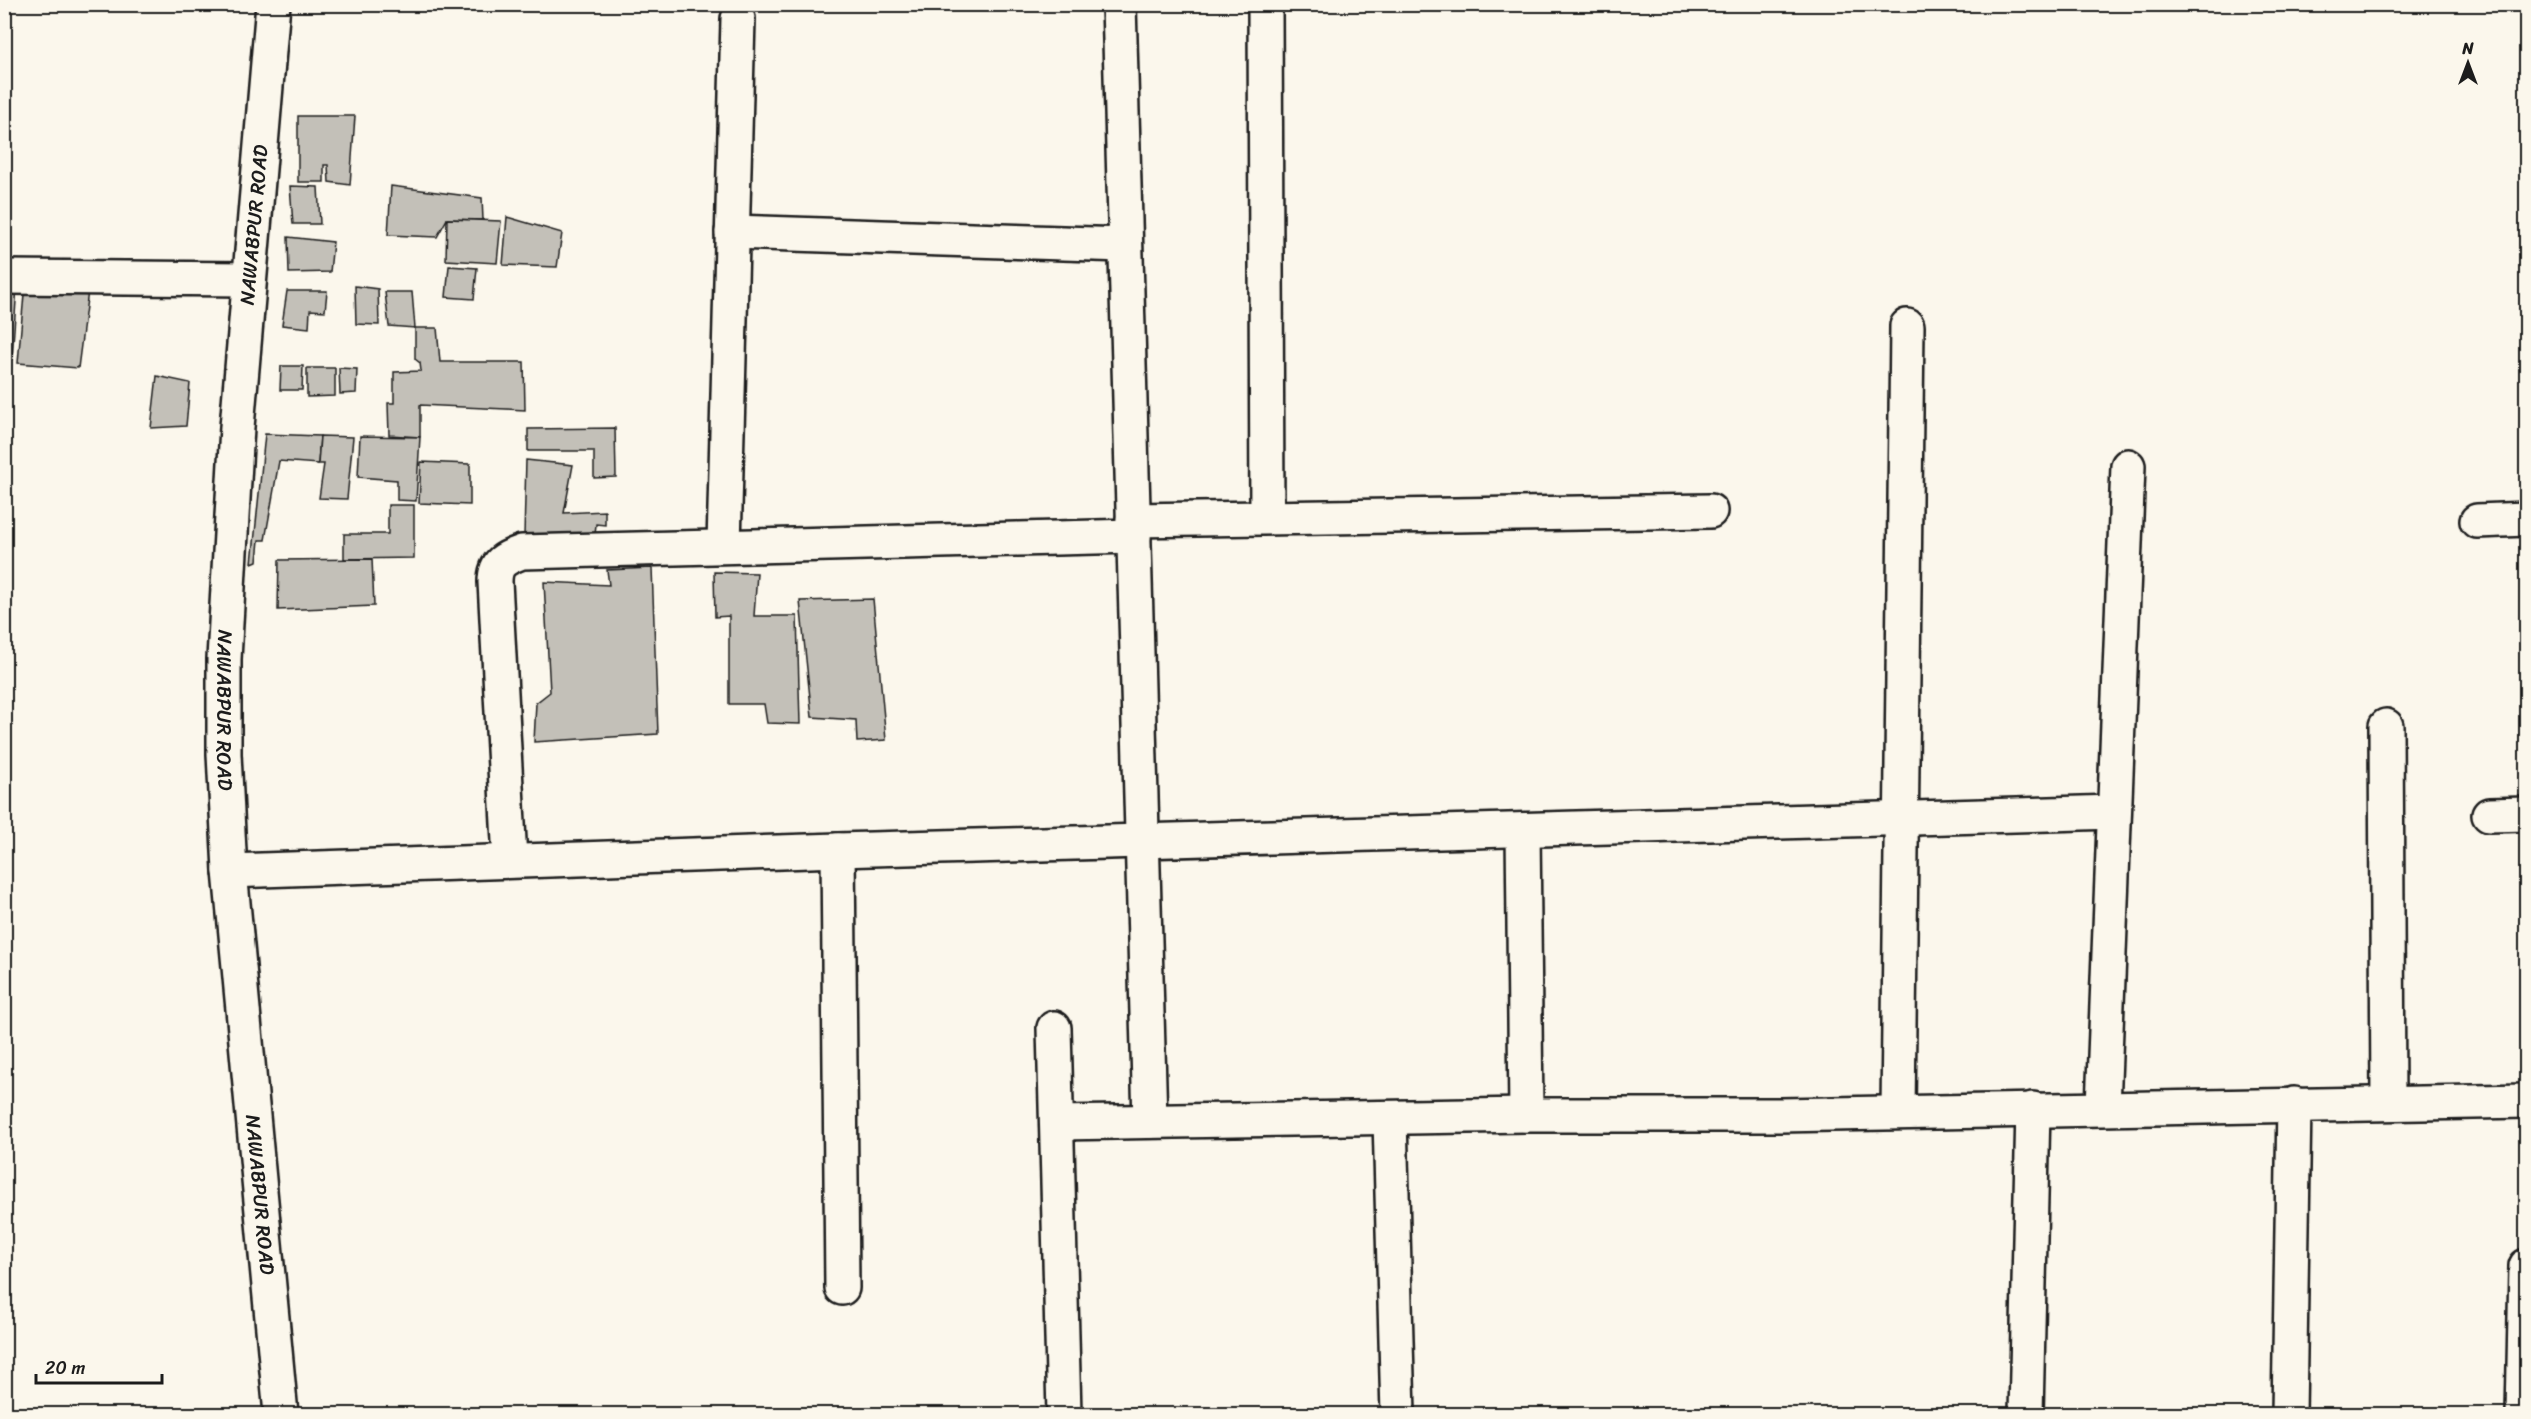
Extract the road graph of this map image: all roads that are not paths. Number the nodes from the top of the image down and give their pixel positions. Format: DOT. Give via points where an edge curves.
graph roads {
  1 [pos="273,4"];
  2 [pos="1119,4"];
  3 [pos="1265,4"];
  4 [pos="738,19"];
  5 [pos="732,232"];
  6 [pos="1125,245"];
  7 [pos="4,277"];
  8 [pos="249,279"];
  9 [pos="1907,326"];
  10 [pos="2128,466"];
  11 [pos="1710,511"];
  12 [pos="1267,518"];
  13 [pos="2526,519"];
  14 [pos="2477,521"];
  15 [pos="1134,528"];
  16 [pos="724,545"];
  17 [pos="2386,726"];
  18 [pos="2114,812"];
  19 [pos="2526,814"];
  20 [pos="2489,815"];
  21 [pos="1901,818"];
  22 [pos="1523,830"];
  23 [pos="1142,841"];
  24 [pos="838,850"];
  25 [pos="510,860"];
  26 [pos="230,871"];
  27 [pos="1054,1028"];
  28 [pos="2526,1101"];
  29 [pos="2388,1102"];
  30 [pos="2294,1104"];
  31 [pos="2103,1107"];
  32 [pos="2033,1109"];
  33 [pos="1898,1112"];
  34 [pos="1526,1115"];
  35 [pos="1390,1119"];
  36 [pos="1150,1121"];
  37 [pos="1058,1123"];
  38 [pos="2526,1266"];
  39 [pos="842,1288"];
  40 [pos="281,1414"];
  41 [pos="1064,1414"];
  42 [pos="1398,1414"];
  43 [pos="2026,1414"];
  44 [pos="2289,1414"];
  45 [pos="2523,1414"];
  1 -- 8 [label="street, NAWABPUR ROAD"];
  2 -- 6 [label="street"];
  3 -- 12 [label="street"];
  4 -- 5 [label="street"];
  5 -- 6 [label="street"];
  5 -- 16 [label="street"];
  6 -- 15 [label="street"];
  7 -- 8 [label="street"];
  8 -- 26 [label="street, NAWABPUR ROAD" via="224,659"];
  9 -- 21 [label="street"];
  10 -- 18 [label="street"];
  11 -- 12 [label="street"];
  12 -- 15 [label="street"];
  13 -- 14 [label="street"];
  15 -- 16 [label="street"];
  15 -- 23 [label="street"];
  16 -- 25 [label="street" via="522,552 504,558 495,570"];
  17 -- 29 [label="street"];
  18 -- 21 [label="street"];
  18 -- 31 [label="street"];
  19 -- 20 [label="street"];
  21 -- 22 [label="street"];
  21 -- 33 [label="street"];
  22 -- 23 [label="street"];
  22 -- 34 [label="street"];
  23 -- 24 [label="street"];
  23 -- 36 [label="street"];
  24 -- 25 [label="street"];
  24 -- 39 [label="street"];
  25 -- 26 [label="street"];
  26 -- 40 [label="street, NAWABPUR ROAD"];
  27 -- 37 [label="street"];
  28 -- 29 [label="street"];
  29 -- 30 [label="street"];
  30 -- 31 [label="street"];
  30 -- 44 [label="street"];
  31 -- 32 [label="street"];
  32 -- 33 [label="street"];
  32 -- 43 [label="street"];
  33 -- 34 [label="street"];
  34 -- 35 [label="street"];
  35 -- 36 [label="street"];
  35 -- 42 [label="street"];
  36 -- 37 [label="street"];
  37 -- 41 [label="street"];
  38 -- 45 [label="street"];
}
